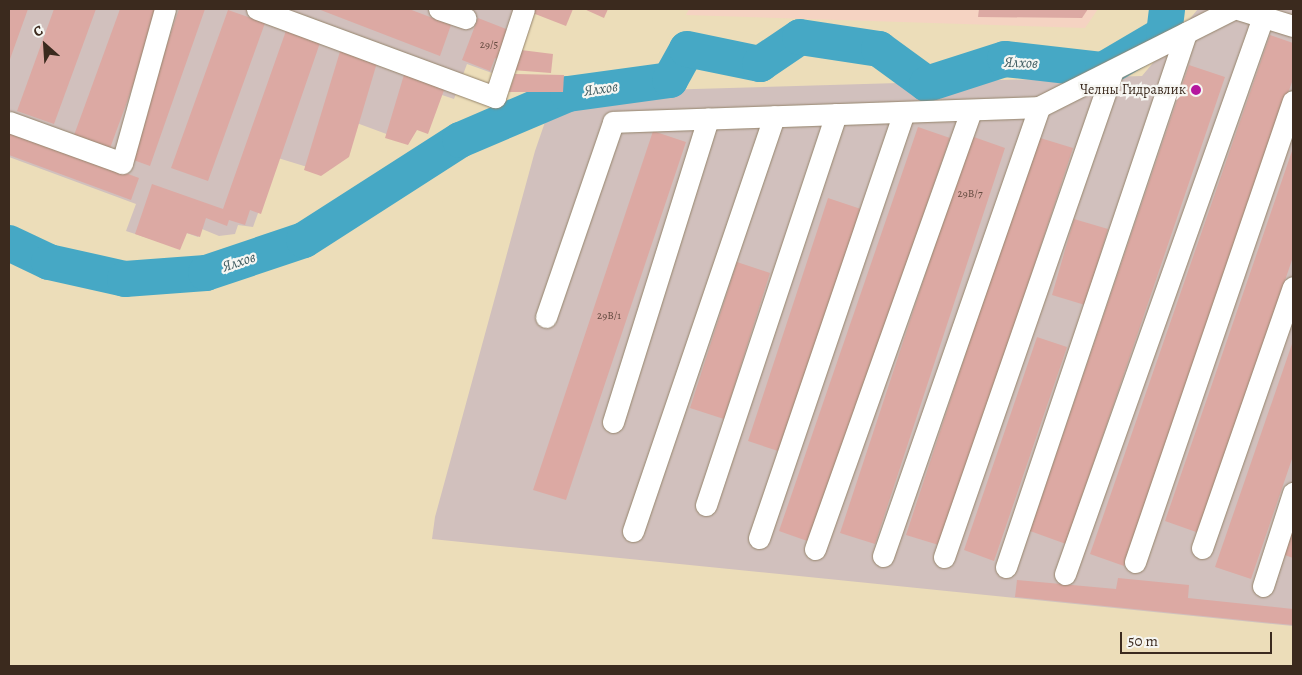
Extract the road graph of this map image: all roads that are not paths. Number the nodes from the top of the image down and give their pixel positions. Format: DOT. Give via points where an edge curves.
graph roads {
  1 [pos="165,9"];
  2 [pos="257,9"];
  3 [pos="440,9"];
  4 [pos="524,9"];
  5 [pos="1233,9"];
  6 [pos="1238,9"];
  7 [pos="1263,16"];
  8 [pos="464,18"];
  9 [pos="1293,26"];
  10 [pos="1186,33"];
  11 [pos="1113,70"];
  12 [pos="1293,100"];
  13 [pos="1039,107"];
  14 [pos="971,110"];
  15 [pos="904,112"];
  16 [pos="836,114"];
  17 [pos="774,116"];
  18 [pos="708,118"];
  19 [pos="9,122"];
  20 [pos="1293,287"];
  21 [pos="546,317"];
  22 [pos="613,422"];
  23 [pos="1293,493"];
  24 [pos="706,505"];
  25 [pos="633,531"];
  26 [pos="759,538"];
  27 [pos="1202,548"];
  28 [pos="815,549"];
  29 [pos="883,556"];
  30 [pos="944,556"];
  31 [pos="1135,562"];
  32 [pos="1006,567"];
  33 [pos="1065,574"];
  34 [pos="1263,586"];
  1 -- 19 [label="lane" via="122,163"];
  2 -- 4 [label="lane" via="495,97"];
  3 -- 8 [label="lane"];
  5 -- 10 [label="lane"];
  6 -- 7 [label="lane"];
  7 -- 9 [label="lane"];
  7 -- 33 [label="lane"];
  10 -- 11 [label="lane"];
  10 -- 32 [label="lane"];
  11 -- 13 [label="lane"];
  11 -- 30 [label="lane"];
  12 -- 31 [label="lane"];
  13 -- 14 [label="lane"];
  13 -- 29 [label="lane"];
  14 -- 15 [label="lane"];
  14 -- 28 [label="lane"];
  15 -- 16 [label="lane"];
  15 -- 26 [label="lane"];
  16 -- 17 [label="lane"];
  16 -- 24 [label="lane"];
  17 -- 18 [label="lane"];
  17 -- 25 [label="lane"];
  18 -- 21 [label="lane" via="613,122"];
  18 -- 22 [label="lane"];
  20 -- 27 [label="lane"];
  23 -- 34 [label="lane"];
}
